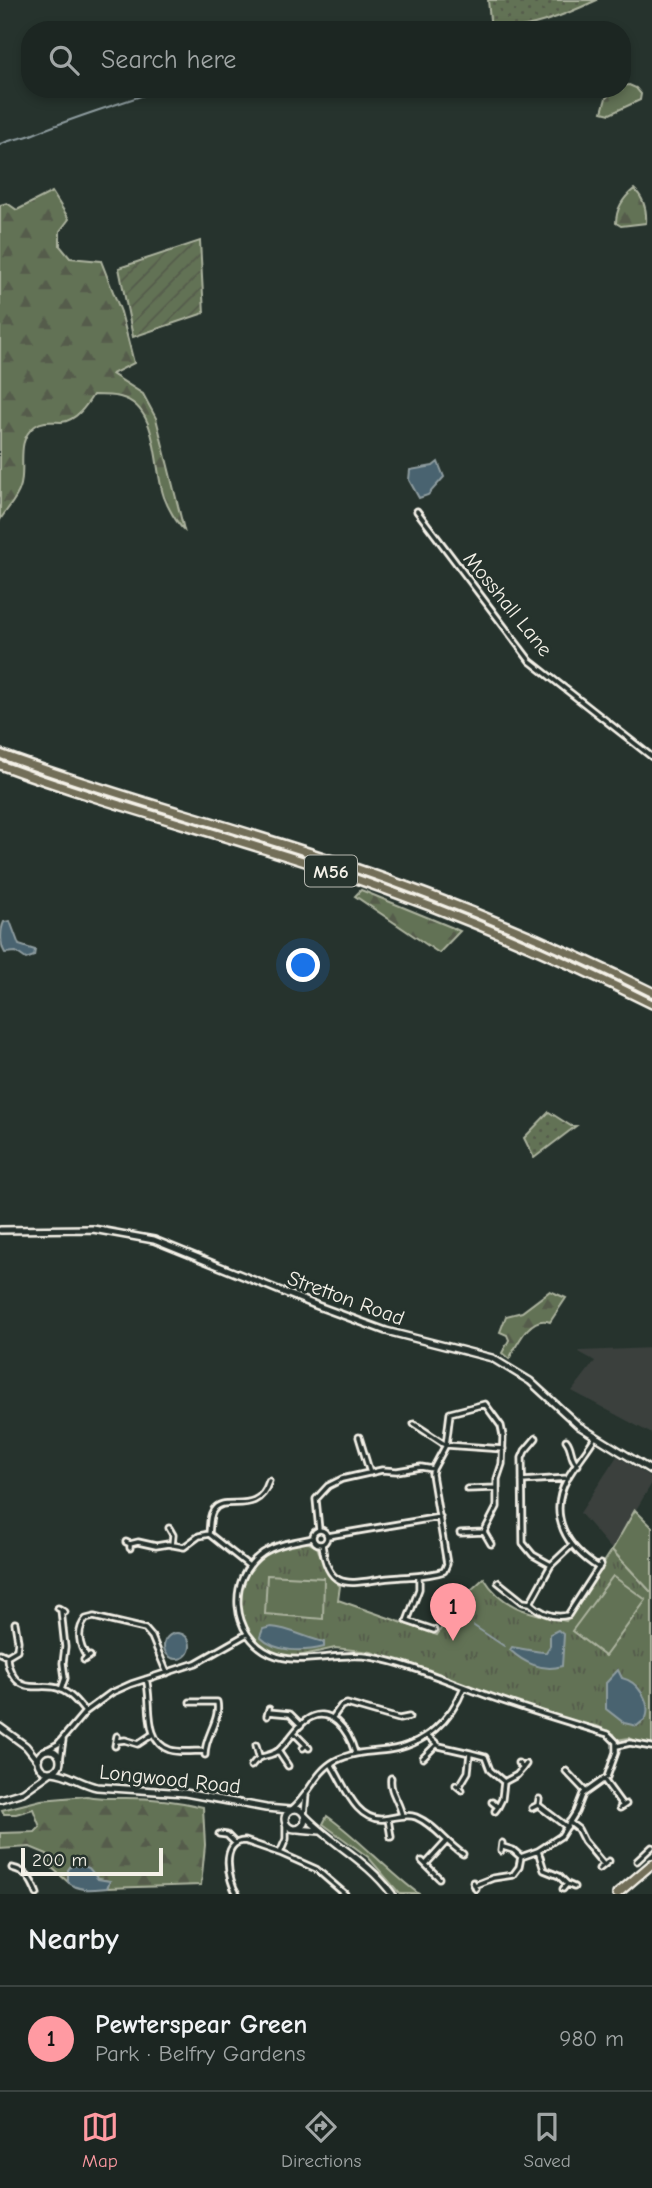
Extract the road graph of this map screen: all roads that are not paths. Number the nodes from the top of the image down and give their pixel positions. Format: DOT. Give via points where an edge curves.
graph roads {
  1 [pos="417,511"];
  2 [pos="0,754"];
  3 [pos="652,757"];
  4 [pos="0,765"];
  5 [pos="652,992"];
  6 [pos="652,1004"];
  7 [pos="0,1230"];
  8 [pos="424,1420"];
  9 [pos="359,1437"];
  10 [pos="596,1437"];
  11 [pos="536,1438"];
  12 [pos="523,1440"];
  13 [pos="566,1440"];
  14 [pos="446,1445"];
  15 [pos="528,1446"];
  16 [pos="503,1449"];
  17 [pos="578,1465"];
  18 [pos="433,1469"];
  19 [pos="652,1471"];
  20 [pos="370,1473"];
  21 [pos="568,1478"];
  22 [pos="268,1480"];
  23 [pos="522,1481"];
  24 [pos="497,1488"];
  25 [pos="467,1489"];
  26 [pos="440,1517"];
  27 [pos="169,1528"];
  28 [pos="320,1530"];
  29 [pos="484,1532"];
  30 [pos="460,1533"];
  31 [pos="209,1534"];
  32 [pos="328,1536"];
  33 [pos="313,1538"];
  34 [pos="322,1544"];
  35 [pos="491,1544"];
  36 [pos="129,1545"];
  37 [pos="172,1545"];
  38 [pos="571,1545"];
  39 [pos="551,1565"];
  40 [pos="249,1566"];
  41 [pos="419,1576"];
  42 [pos="499,1591"];
  43 [pos="530,1603"];
  44 [pos="61,1610"];
  45 [pos="14,1622"];
  46 [pos="434,1630"];
  47 [pos="247,1634"];
  48 [pos="0,1653"];
  49 [pos="7,1656"];
  50 [pos="87,1658"];
  51 [pos="167,1673"];
  52 [pos="146,1679"];
  53 [pos="464,1687"];
  54 [pos="61,1690"];
  55 [pos="222,1696"];
  56 [pos="190,1702"];
  57 [pos="216,1702"];
  58 [pos="85,1712"];
  59 [pos="268,1712"];
  60 [pos="409,1717"];
  61 [pos="332,1718"];
  62 [pos="301,1725"];
  63 [pos="0,1727"];
  64 [pos="294,1733"];
  65 [pos="153,1734"];
  66 [pos="428,1735"];
  67 [pos="64,1738"];
  68 [pos="256,1745"];
  69 [pos="436,1745"];
  70 [pos="26,1746"];
  71 [pos="115,1746"];
  72 [pos="617,1746"];
  73 [pos="306,1747"];
  74 [pos="652,1747"];
  75 [pos="47,1750"];
  76 [pos="278,1751"];
  77 [pos="355,1753"];
  78 [pos="470,1753"];
  79 [pos="259,1756"];
  80 [pos="423,1758"];
  81 [pos="60,1761"];
  82 [pos="38,1763"];
  83 [pos="518,1763"];
  84 [pos="331,1764"];
  85 [pos="251,1766"];
  86 [pos="288,1766"];
  87 [pos="51,1772"];
  88 [pos="566,1772"];
  89 [pos="72,1777"];
  90 [pos="391,1777"];
  91 [pos="604,1780"];
  92 [pos="504,1782"];
  93 [pos="33,1784"];
  94 [pos="459,1788"];
  95 [pos="585,1791"];
  96 [pos="307,1792"];
  97 [pos="539,1799"];
  98 [pos="0,1800"];
  99 [pos="492,1802"];
  100 [pos="538,1805"];
  101 [pos="623,1806"];
  102 [pos="267,1808"];
  103 [pos="532,1808"];
  104 [pos="291,1809"];
  105 [pos="305,1816"];
  106 [pos="402,1816"];
  107 [pos="388,1818"];
  108 [pos="286,1824"];
  109 [pos="568,1825"];
  110 [pos="297,1829"];
  111 [pos="323,1833"];
  112 [pos="219,1834"];
  113 [pos="391,1838"];
  114 [pos="286,1839"];
  115 [pos="447,1841"];
  116 [pos="235,1843"];
  117 [pos="502,1847"];
  118 [pos="652,1847"];
  119 [pos="538,1851"];
  120 [pos="280,1853"];
  121 [pos="463,1854"];
  122 [pos="521,1857"];
  123 [pos="609,1861"];
  124 [pos="637,1861"];
  125 [pos="652,1864"];
  126 [pos="604,1865"];
  127 [pos="10,1869"];
  128 [pos="599,1869"];
  129 [pos="439,1878"];
  130 [pos="567,1884"];
  131 [pos="475,1886"];
  132 [pos="574,1887"];
  133 [pos="563,1889"];
  134 [pos="37,1894"];
  135 [pos="237,1894"];
  136 [pos="345,1894"];
  137 [pos="392,1894"];
  138 [pos="617,1894"];
  1 -- 3 [label="street, Mosshall Lane" via="530,661"];
  2 -- 5 [label="highway, M56" via="410,887 564,950"];
  4 -- 6 [label="highway, M56" via="408,898 516,940"];
  7 -- 10 [label="street, Stretton Road" via="93,1229 154,1240 386,1331 492,1358 530,1381"];
  8 -- 14 [label="street" via="417,1425"];
  9 -- 20 [label="street"];
  10 -- 17 [label="street"];
  10 -- 19 [label="street, Stretton Road"];
  11 -- 15 [label="street"];
  12 -- 15 [label="street"];
  13 -- 17 [label="street"];
  14 -- 16 [label="street"];
  14 -- 16 [label="street" via="450,1413 481,1403 503,1429"];
  14 -- 18 [label="street"];
  15 -- 23 [label="street" via="522,1458"];
  16 -- 24 [label="street"];
  17 -- 21 [label="street"];
  18 -- 20 [label="street"];
  18 -- 26 [label="street"];
  20 -- 28 [label="street" via="342,1479 316,1499"];
  21 -- 23 [label="street"];
  21 -- 38 [label="street" via="560,1515"];
  22 -- 31 [label="street" via="253,1501 215,1507"];
  23 -- 39 [label="street" via="523,1543"];
  24 -- 25 [label="street"];
  24 -- 29 [label="street" via="497,1507"];
  26 -- 32 [label="street"];
  26 -- 41 [label="street" via="447,1564 444,1571"];
  27 -- 37 [label="street"];
  28 -- 32 [label="street"];
  28 -- 33 [label="street"];
  29 -- 30 [label="street"];
  29 -- 35 [label="street"];
  31 -- 37 [label="street" via="184,1547"];
  31 -- 40 [label="street"];
  32 -- 34 [label="street"];
  33 -- 34 [label="street"];
  33 -- 40 [label="street" via="274,1548"];
  34 -- 41 [label="street" via="327,1569 345,1582"];
  36 -- 37 [label="street"];
  38 -- 39 [label="street"];
  38 -- 43 [label="street" via="578,1555 600,1566 573,1610 566,1616 541,1613"];
  39 -- 43 [label="street"];
  40 -- 47 [label="street" via="237,1598"];
  41 -- 46 [label="street" via="407,1621"];
  42 -- 43 [label="street" via="500,1584"];
  44 -- 54 [label="street" via="65,1678"];
  45 -- 49 [label="street" via="18,1647"];
  47 -- 51 [label="street" via="214,1654"];
  47 -- 53 [label="street" via="276,1656 372,1657"];
  48 -- 49 [label="street"];
  49 -- 54 [label="street" via="11,1672 22,1685"];
  50 -- 51 [label="street" via="80,1627 94,1617 145,1629"];
  51 -- 52 [label="street"];
  52 -- 58 [label="street" via="111,1693"];
  52 -- 65 [label="street"];
  53 -- 66 [label="street" via="449,1717"];
  53 -- 72 [label="street" via="608,1734"];
  54 -- 58 [label="street"];
  55 -- 57 [label="street"];
  56 -- 57 [label="street"];
  57 -- 65 [label="street" via="204,1753 171,1751"];
  58 -- 67 [label="street"];
  59 -- 62 [label="street" via="290,1714"];
  60 -- 61 [label="street" via="399,1720 347,1704"];
  61 -- 62 [label="street" via="318,1716"];
  61 -- 77 [label="street" via="343,1727"];
  62 -- 64 [label="street"];
  63 -- 70 [label="street"];
  64 -- 73 [label="street"];
  64 -- 76 [label="street"];
  65 -- 71 [label="street" via="138,1744 117,1738"];
  66 -- 69 [label="street"];
  66 -- 77 [label="street" via="403,1747"];
  67 -- 75 [label="street"];
  67 -- 81 [label="street"];
  68 -- 79 [label="street"];
  69 -- 78 [label="street"];
  69 -- 80 [label="street"];
  70 -- 75 [label="street"];
  70 -- 82 [label="street"];
  72 -- 74 [label="street" via="630,1742"];
  72 -- 91 [label="street"];
  75 -- 81 [label="street"];
  75 -- 82 [label="street"];
  76 -- 79 [label="street"];
  76 -- 86 [label="street"];
  77 -- 84 [label="street"];
  78 -- 92 [label="street" via="485,1757 490,1770"];
  78 -- 94 [label="street" via="468,1772"];
  79 -- 85 [label="street"];
  81 -- 87 [label="street" via="58,1769"];
  81 -- 89 [label="street, Longwood Road"];
  82 -- 87 [label="street" via="41,1770"];
  82 -- 93 [label="street"];
  83 -- 92 [label="street" via="525,1766"];
  84 -- 96 [label="street"];
  84 -- 107 [label="street" via="361,1812"];
  87 -- 89 [label="street, Longwood Road"];
  87 -- 93 [label="street"];
  88 -- 95 [label="street"];
  89 -- 102 [label="street, Longwood Road" via="97,1787 185,1793"];
  90 -- 106 [label="street" via="390,1788"];
  91 -- 95 [label="street"];
  91 -- 101 [label="street"];
  92 -- 99 [label="street" via="496,1809"];
  93 -- 98 [label="street"];
  95 -- 109 [label="street"];
  96 -- 104 [label="street"];
  96 -- 105 [label="street"];
  97 -- 100 [label="street"];
  100 -- 103 [label="street"];
  100 -- 109 [label="street"];
  102 -- 104 [label="street, Longwood Road"];
  102 -- 108 [label="street, Longwood Road"];
  104 -- 105 [label="street"];
  104 -- 108 [label="street" via="285,1815"];
  105 -- 110 [label="street" via="303,1826"];
  105 -- 111 [label="street"];
  106 -- 107 [label="street"];
  106 -- 115 [label="street" via="419,1819"];
  107 -- 113 [label="street"];
  108 -- 110 [label="street"];
  108 -- 114 [label="street"];
  109 -- 119 [label="street" via="559,1839"];
  109 -- 126 [label="street" via="578,1829"];
  110 -- 111 [label="street"];
  110 -- 114 [label="street"];
  111 -- 137 [label="street" via="362,1862"];
  112 -- 116 [label="street"];
  114 -- 120 [label="street"];
  115 -- 121 [label="street"];
  115 -- 129 [label="street" via="424,1863"];
  116 -- 120 [label="street" via="250,1842"];
  116 -- 135 [label="street" via="229,1863"];
  117 -- 122 [label="street"];
  118 -- 124 [label="street"];
  119 -- 122 [label="street"];
  119 -- 130 [label="street" via="544,1870"];
  120 -- 136 [label="street" via="316,1869"];
  122 -- 131 [label="street" via="513,1875"];
  123 -- 126 [label="street"];
  125 -- 138 [label="highway"];
  126 -- 128 [label="street"];
  127 -- 134 [label="street" via="25,1873"];
  130 -- 132 [label="street"];
  130 -- 133 [label="street"];
}
